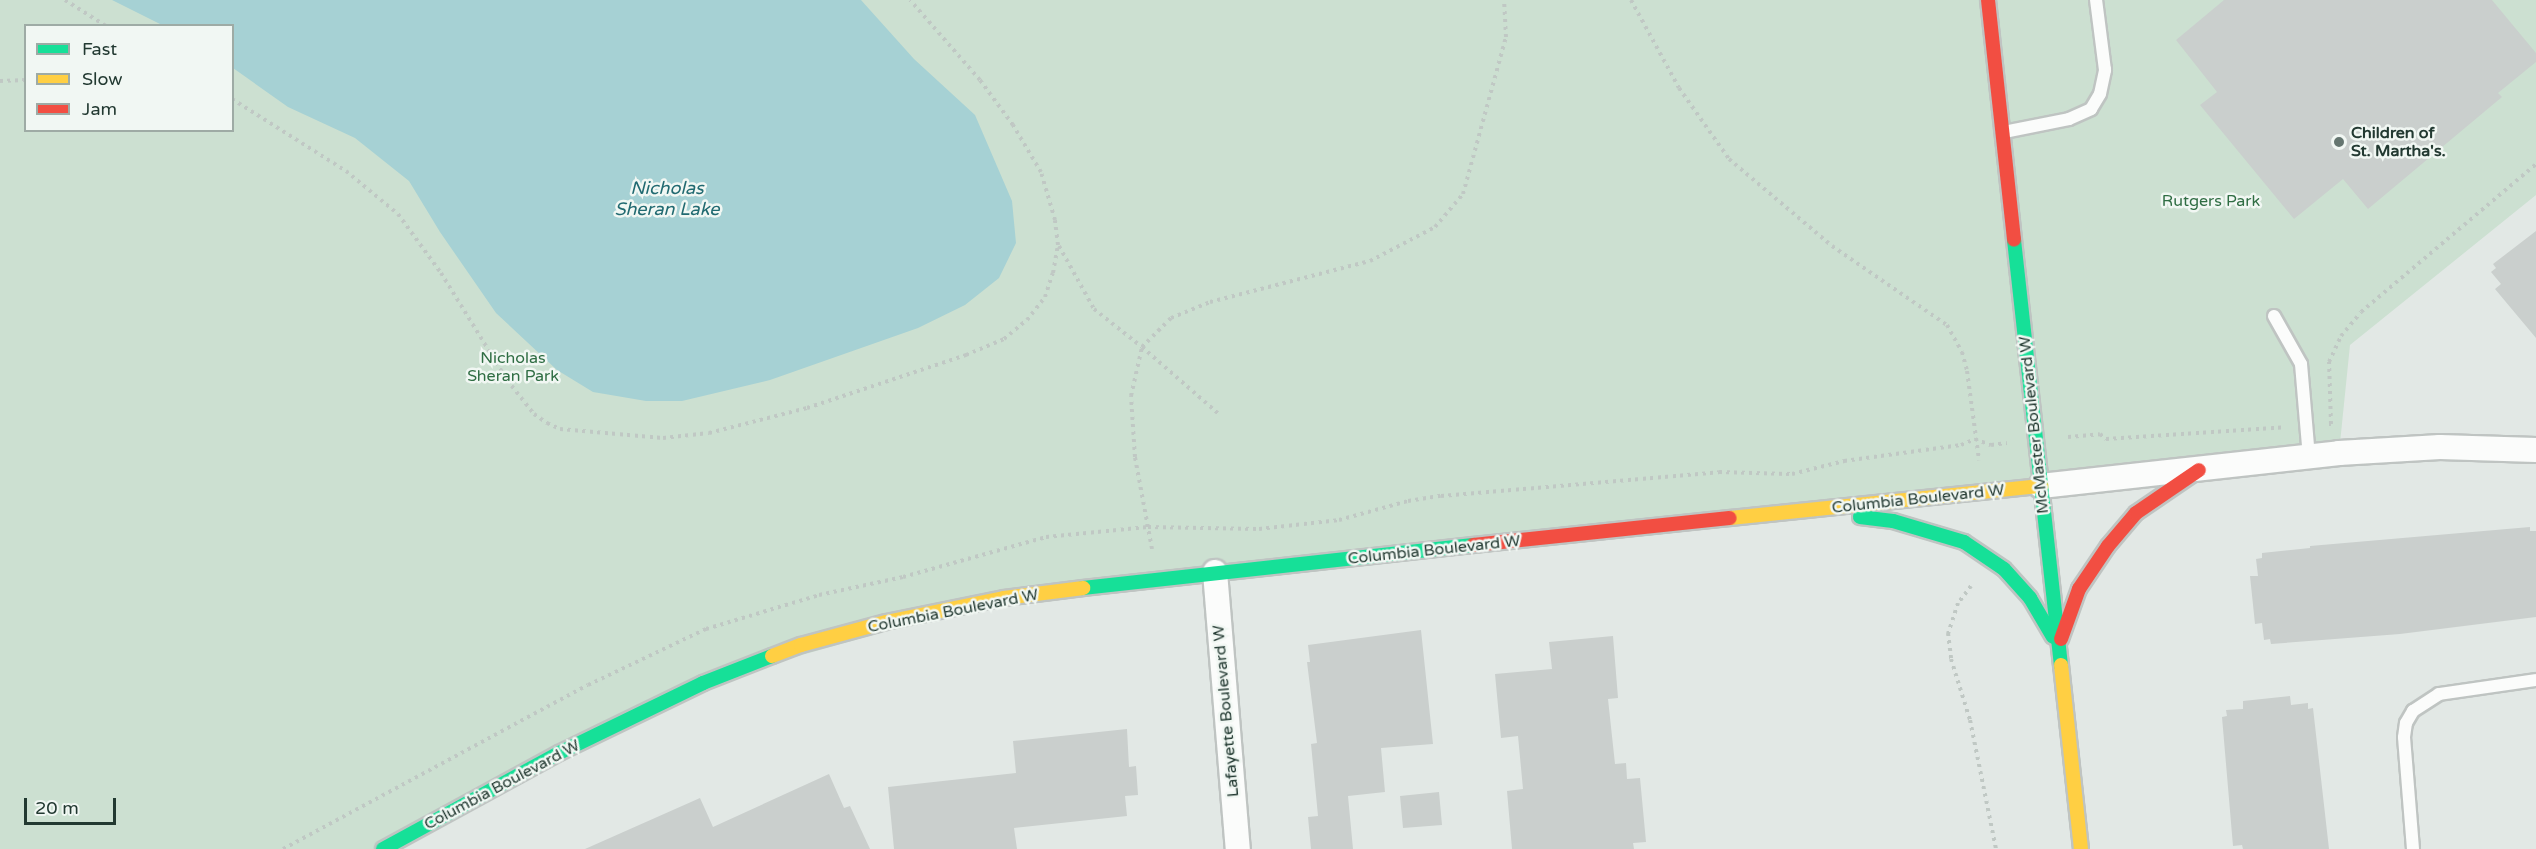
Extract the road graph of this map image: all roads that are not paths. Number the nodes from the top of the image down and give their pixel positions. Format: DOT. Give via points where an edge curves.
graph roads {
  1 [pos="1988,0"];
  2 [pos="2097,0"];
  3 [pos="2003,132"];
  4 [pos="2274,316"];
  5 [pos="2536,450"];
  6 [pos="2309,457"];
  7 [pos="2199,470"];
  8 [pos="2041,486"];
  9 [pos="1811,511"];
  10 [pos="1215,572"];
  11 [pos="2059,646"];
  12 [pos="2536,680"];
  13 [pos="383,849"];
  14 [pos="1238,849"];
  15 [pos="2082,849"];
  16 [pos="2413,849"];
  1 -- 3 [label="street, McMaster Boulevard W"];
  2 -- 3 [label="lane" via="2105,70 2100,94 2091,109 2069,118"];
  3 -- 8 [label="street, McMaster Boulevard W"];
  4 -- 6 [label="lane" via="2301,364"];
  5 -- 6 [label="street, Columbia Boulevard W" via="2440,447"];
  6 -- 7 [label="street, Columbia Boulevard W"];
  7 -- 8 [label="street, Columbia Boulevard W"];
  7 -- 11 [label="street" via="2136,513 2108,546 2079,590"];
  8 -- 9 [label="street, Columbia Boulevard W"];
  8 -- 11 [label="street, McMaster Boulevard W"];
  9 -- 10 [label="street, Columbia Boulevard W"];
  9 -- 11 [label="street" via="1893,520 1964,542 2004,569 2030,598"];
  10 -- 13 [label="street, Columbia Boulevard W" via="1004,598 886,622 801,645 704,683 559,753"];
  10 -- 14 [label="street, Lafayette Boulevard W"];
  11 -- 15 [label="street, McMaster Boulevard W"];
  12 -- 16 [label="lane" via="2439,694 2413,711 2404,737"];
}
